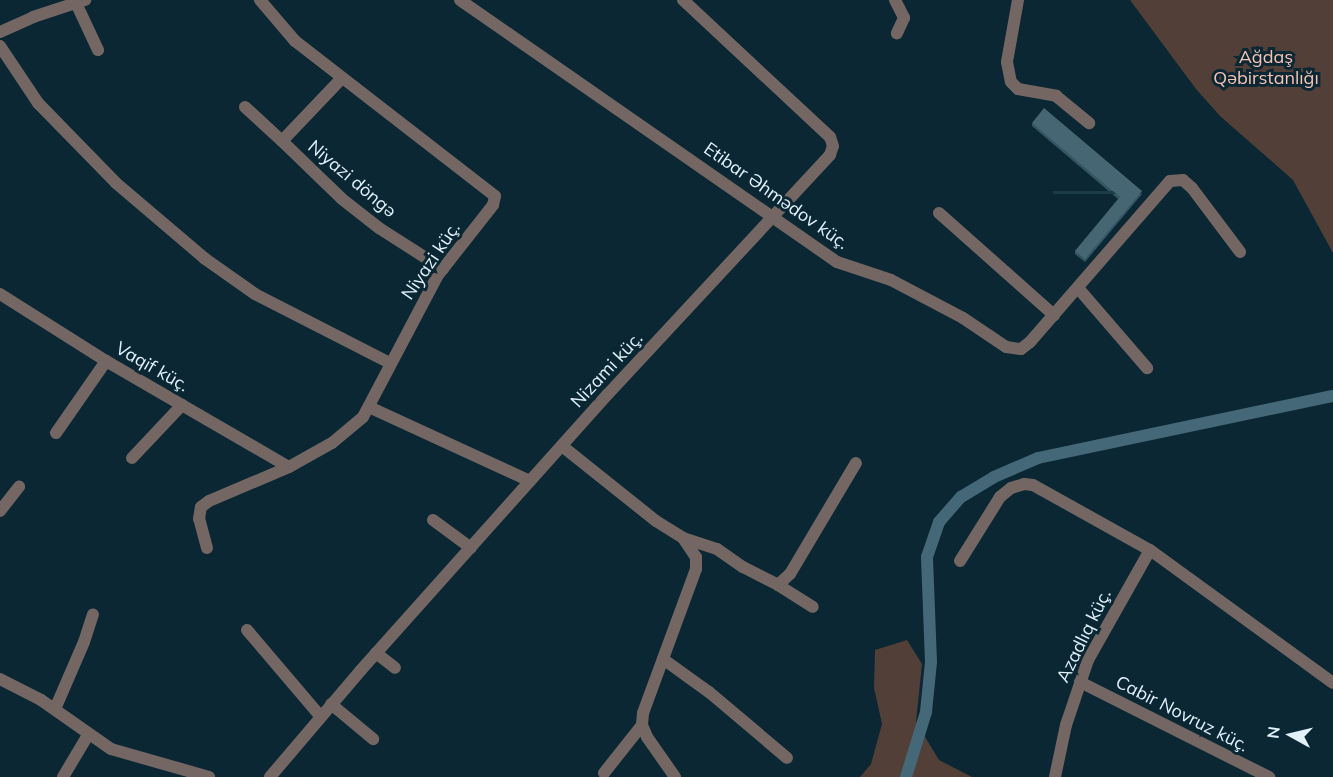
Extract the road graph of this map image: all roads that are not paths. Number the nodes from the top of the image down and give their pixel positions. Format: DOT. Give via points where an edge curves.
graph roads {
  1 [pos="260,0"];
  2 [pos="460,0"];
  3 [pos="683,0"];
  4 [pos="895,0"];
  5 [pos="1018,0"];
  6 [pos="80,1"];
  7 [pos="0,32"];
  8 [pos="897,33"];
  9 [pos="0,46"];
  10 [pos="98,50"];
  11 [pos="342,78"];
  12 [pos="245,107"];
  13 [pos="1089,123"];
  14 [pos="282,141"];
  15 [pos="939,213"];
  16 [pos="774,217"];
  17 [pos="1240,252"];
  18 [pos="443,269"];
  19 [pos="1078,288"];
  20 [pos="0,294"];
  21 [pos="1054,315"];
  22 [pos="106,361"];
  23 [pos="390,363"];
  24 [pos="1147,368"];
  25 [pos="182,405"];
  26 [pos="369,407"];
  27 [pos="56,434"];
  28 [pos="562,446"];
  29 [pos="132,458"];
  30 [pos="856,463"];
  31 [pos="289,467"];
  32 [pos="530,481"];
  33 [pos="19,487"];
  34 [pos="0,511"];
  35 [pos="433,520"];
  36 [pos="682,538"];
  37 [pos="207,548"];
  38 [pos="471,548"];
  39 [pos="1149,550"];
  40 [pos="960,561"];
  41 [pos="778,585"];
  42 [pos="813,607"];
  43 [pos="93,614"];
  44 [pos="247,630"];
  45 [pos="376,653"];
  46 [pos="663,659"];
  47 [pos="395,668"];
  48 [pos="0,679"];
  49 [pos="1080,682"];
  50 [pos="1333,683"];
  51 [pos="331,704"];
  52 [pos="55,709"];
  53 [pos="321,717"];
  54 [pos="642,725"];
  55 [pos="88,735"];
  56 [pos="373,738"];
  57 [pos="787,758"];
  58 [pos="604,773"];
  59 [pos="63,777"];
  60 [pos="209,777"];
  61 [pos="270,777"];
  62 [pos="675,777"];
  63 [pos="1055,777"];
  64 [pos="1269,777"];
  1 -- 11 [label="street, Niyazi küç." via="296,41"];
  2 -- 16 [label="street, Etibar Əhmədov küç."];
  3 -- 16 [label="street, Nizami küç." via="830,137 830,155"];
  4 -- 8 [label="street" via="904,18"];
  5 -- 13 [label="street" via="1007,62 1011,82 1018,89 1056,96"];
  6 -- 7 [label="street"];
  6 -- 10 [label="street"];
  9 -- 23 [label="street" via="38,103 116,183 204,258 255,294"];
  11 -- 14 [label="street, Niyazi döngə"];
  11 -- 18 [label="street, Niyazi küç." via="495,196 493,205"];
  12 -- 14 [label="street"];
  14 -- 18 [label="street, Niyazi döngə" via="342,199"];
  15 -- 21 [label="street"];
  16 -- 21 [label="street, Etibar Əhmədov küç." via="837,262 891,280 963,318 1006,347 1021,349"];
  16 -- 28 [label="street, Nizami küç."];
  17 -- 19 [label="street, Etibar Əhmədov küç." via="1192,189 1176,179 1161,189"];
  18 -- 23 [label="street, Niyazi küç."];
  19 -- 21 [label="street, Etibar Əhmədov küç."];
  19 -- 24 [label="street"];
  20 -- 22 [label="street, Vaqif küç."];
  22 -- 25 [label="street, Vaqif küç."];
  22 -- 27 [label="street"];
  23 -- 26 [label="street, Niyazi küç."];
  25 -- 29 [label="street"];
  25 -- 31 [label="street, Vaqif küç."];
  26 -- 31 [label="street, Niyazi küç." via="354,428"];
  26 -- 32 [label="street"];
  28 -- 32 [label="street, Nizami küç."];
  28 -- 36 [label="street"];
  30 -- 41 [label="street" via="790,574"];
  31 -- 37 [label="street, Niyazi küç." via="201,507 199,519"];
  32 -- 38 [label="street, Nizami küç."];
  33 -- 34 [label="street"];
  35 -- 38 [label="street"];
  36 -- 41 [label="street" via="717,549"];
  36 -- 46 [label="street" via="696,557 696,569"];
  38 -- 45 [label="street, Nizami küç."];
  39 -- 40 [label="street" via="1033,484 1024,484 1000,497"];
  39 -- 49 [label="street, Azadlıq küç." via="1099,639"];
  39 -- 50 [label="street"];
  41 -- 42 [label="street"];
  43 -- 52 [label="street"];
  44 -- 53 [label="street"];
  45 -- 47 [label="street"];
  45 -- 51 [label="street, Nizami küç."];
  46 -- 54 [label="street" via="642,713"];
  46 -- 57 [label="street"];
  48 -- 52 [label="street"];
  49 -- 63 [label="street, Azadlıq küç."];
  49 -- 64 [label="street, Cabir Novruz küç."];
  51 -- 53 [label="street, Nizami küç."];
  51 -- 56 [label="street"];
  52 -- 55 [label="street"];
  53 -- 61 [label="street, Nizami küç."];
  54 -- 58 [label="street"];
  54 -- 62 [label="street"];
  55 -- 59 [label="street"];
  55 -- 60 [label="street" via="111,749"];
}
